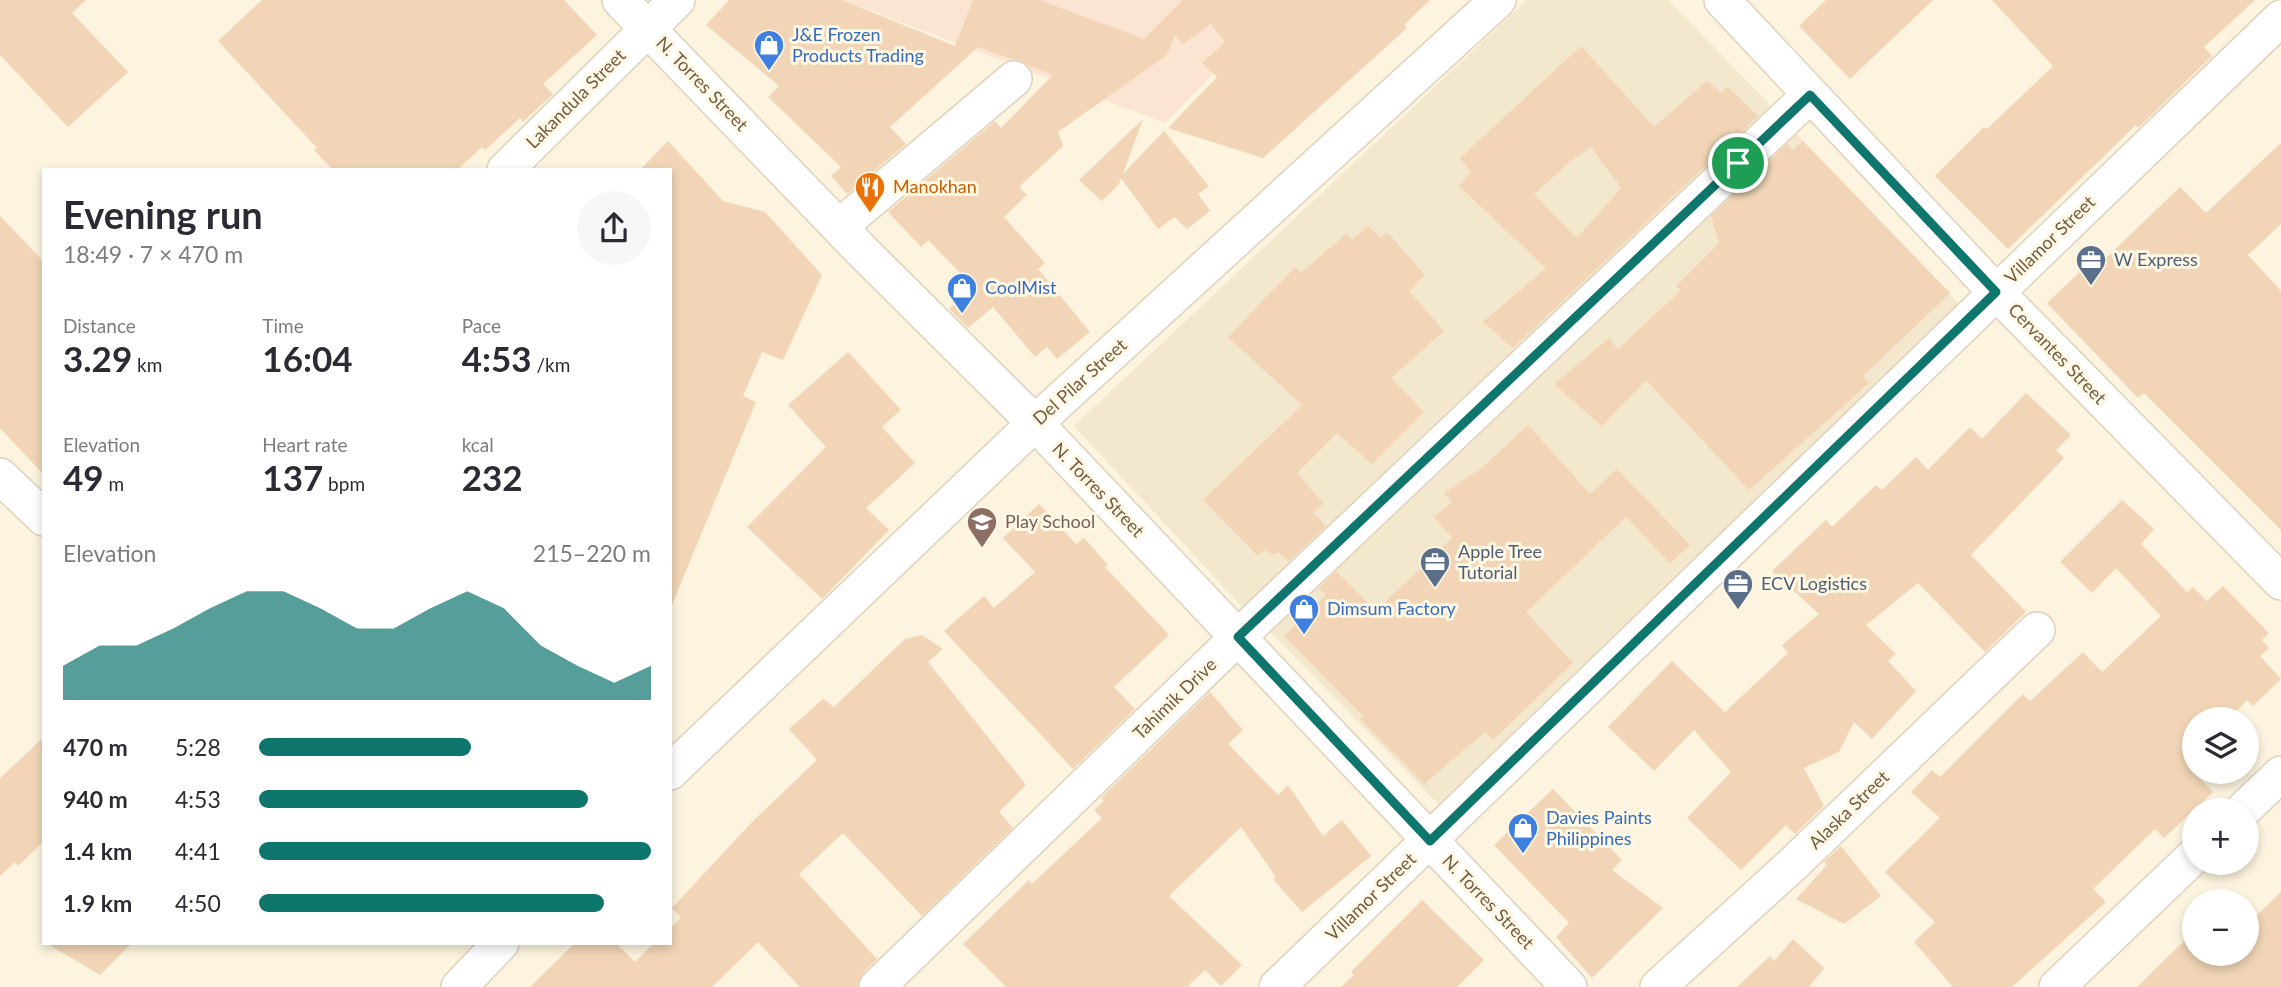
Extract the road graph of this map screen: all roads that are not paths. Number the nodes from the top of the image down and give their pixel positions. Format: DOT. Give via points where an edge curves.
graph roads {
  1 [pos="620,0"];
  2 [pos="677,0"];
  3 [pos="1499,0"];
  4 [pos="1722,0"];
  5 [pos="2281,18"];
  6 [pos="648,28"];
  7 [pos="1014,79"];
  8 [pos="1810,95"];
  9 [pos="507,168"];
  10 [pos="839,227"];
  11 [pos="1996,292"];
  12 [pos="1035,423"];
  13 [pos="0,475"];
  14 [pos="42,516"];
  15 [pos="2281,582"];
  16 [pos="2036,631"];
  17 [pos="1238,637"];
  18 [pos="672,770"];
  19 [pos="2281,774"];
  20 [pos="2256,798"];
  21 [pos="1430,841"];
  22 [pos="2182,867"];
  23 [pos="500,945"];
  24 [pos="459,987"];
  25 [pos="877,987"];
  26 [pos="1277,987"];
  27 [pos="1569,987"];
  28 [pos="1658,987"];
  29 [pos="2057,987"];
  1 -- 6 [label="street, N. Torres Street"];
  2 -- 6 [label="street, Lakandula Street"];
  3 -- 12 [label="street, Del Pilar Street"];
  4 -- 8 [label="street, Cervantes Street"];
  5 -- 11 [label="street, Villamor Street"];
  6 -- 9 [label="street, Lakandula Street"];
  6 -- 10 [label="street, N. Torres Street"];
  7 -- 10 [label="street"];
  8 -- 11 [label="street, Cervantes Street"];
  8 -- 17 [label="street, Tahimik Drive"];
  10 -- 12 [label="street, N. Torres Street"];
  11 -- 15 [label="street, Cervantes Street"];
  11 -- 21 [label="street, Villamor Street"];
  12 -- 17 [label="street, N. Torres Street"];
  12 -- 18 [label="street, Del Pilar Street"];
  13 -- 14 [label="street"];
  16 -- 28 [label="street, Alaska Street"];
  17 -- 21 [label="street, N. Torres Street"];
  17 -- 25 [label="street, Tahimik Drive"];
  19 -- 20 [label="street"];
  21 -- 26 [label="street, Villamor Street"];
  21 -- 27 [label="street, N. Torres Street"];
  22 -- 29 [label="street"];
  23 -- 24 [label="street"];
}
